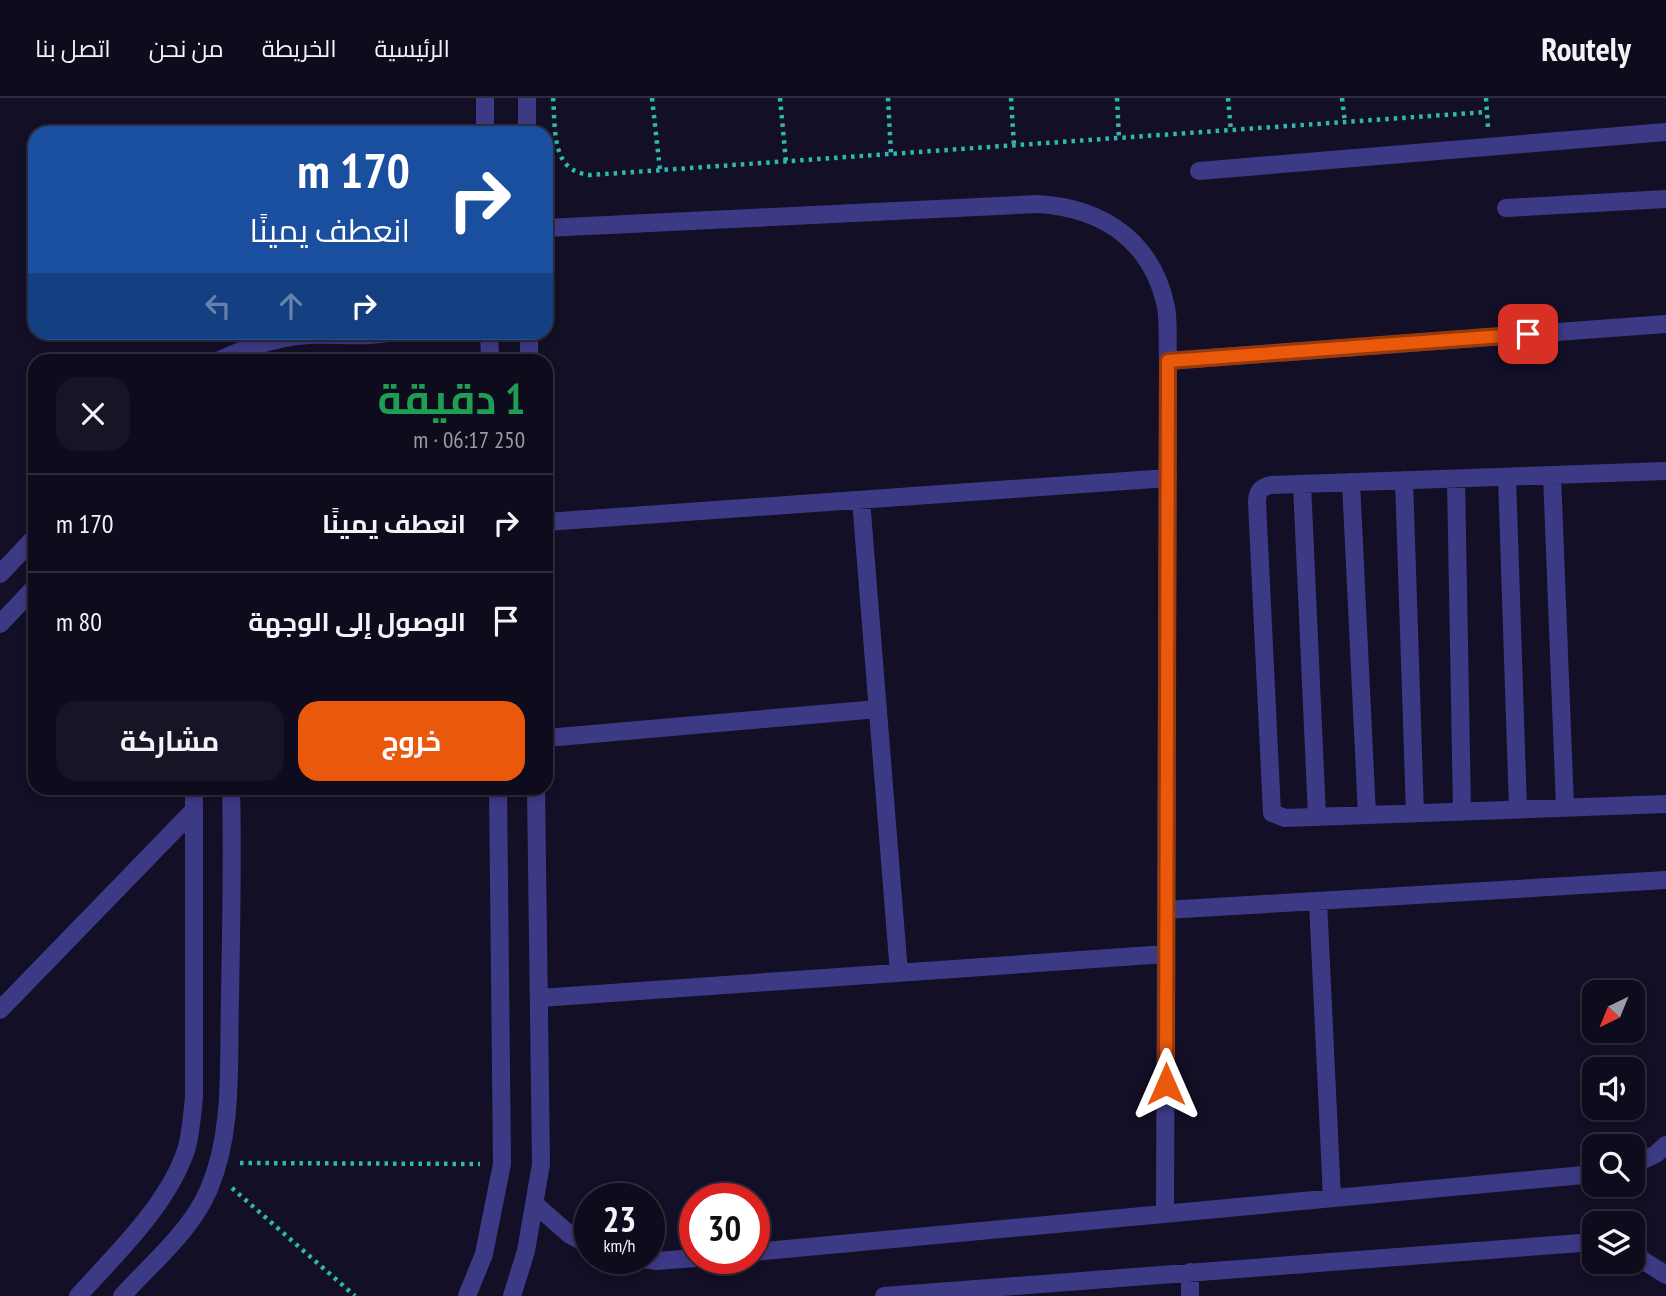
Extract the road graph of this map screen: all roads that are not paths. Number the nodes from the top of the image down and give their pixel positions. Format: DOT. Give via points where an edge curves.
graph roads {
  1 [pos="485,98"];
  2 [pos="527,98"];
  3 [pos="485,126"];
  4 [pos="527,126"];
  5 [pos="1666,132"];
  6 [pos="1199,172"];
  7 [pos="1666,199"];
  8 [pos="1506,208"];
  9 [pos="553,228"];
  10 [pos="1666,324"];
  11 [pos="274,340"];
  12 [pos="236,354"];
  13 [pos="1168,361"];
  14 [pos="1666,471"];
  15 [pos="1552,475"];
  16 [pos="1507,477"];
  17 [pos="1168,478"];
  18 [pos="1456,479"];
  19 [pos="1404,480"];
  20 [pos="1351,482"];
  21 [pos="1302,484"];
  22 [pos="861,500"];
  23 [pos="553,522"];
  24 [pos="28,544"];
  25 [pos="0,574"];
  26 [pos="28,594"];
  27 [pos="0,624"];
  28 [pos="878,709"];
  29 [pos="553,737"];
  30 [pos="194,795"];
  31 [pos="230,795"];
  32 [pos="498,795"];
  33 [pos="536,795"];
  34 [pos="1666,804"];
  35 [pos="1565,807"];
  36 [pos="1518,809"];
  37 [pos="194,810"];
  38 [pos="1462,811"];
  39 [pos="1415,813"];
  40 [pos="1367,815"];
  41 [pos="1317,817"];
  42 [pos="1666,880"];
  43 [pos="1318,901"];
  44 [pos="1166,910"];
  45 [pos="1166,954"];
  46 [pos="899,973"];
  47 [pos="540,998"];
  48 [pos="0,1010"];
  49 [pos="1666,1145"];
  50 [pos="1645,1159"];
  51 [pos="1582,1175"];
  52 [pos="1332,1198"];
  53 [pos="536,1205"];
  54 [pos="1165,1214"];
  55 [pos="574,1237"];
  56 [pos="1582,1243"];
  57 [pos="770,1251"];
  58 [pos="1645,1262"];
  59 [pos="1190,1272"];
  60 [pos="1666,1275"];
  61 [pos="78,1296"];
  62 [pos="122,1296"];
  63 [pos="467,1296"];
  64 [pos="512,1296"];
  65 [pos="884,1296"];
  66 [pos="1190,1296"];
  1 -- 3 [label="street"];
  2 -- 4 [label="street"];
  5 -- 6 [label="street"];
  7 -- 8 [label="street"];
  9 -- 13 [label="street" via="1063,205 1112,224 1148,261 1166,309"];
  10 -- 13 [label="street"];
  11 -- 12 [label="street"];
  13 -- 17 [label="street"];
  14 -- 15 [label="street"];
  15 -- 16 [label="street"];
  15 -- 35 [label="street"];
  16 -- 18 [label="street"];
  16 -- 36 [label="street"];
  17 -- 22 [label="street"];
  17 -- 44 [label="street"];
  18 -- 19 [label="street"];
  18 -- 38 [label="street"];
  19 -- 20 [label="street"];
  19 -- 39 [label="street"];
  20 -- 21 [label="street"];
  20 -- 40 [label="street"];
  21 -- 41 [label="street"];
  21 -- 41 [label="street" via="1271,485 1257,494 1270,806 1278,818"];
  22 -- 23 [label="street"];
  22 -- 28 [label="street"];
  24 -- 25 [label="street"];
  26 -- 27 [label="street"];
  28 -- 29 [label="street"];
  28 -- 46 [label="street"];
  30 -- 37 [label="street"];
  31 -- 62 [label="street" via="227,1118 208,1191 184,1227"];
  32 -- 63 [label="street" via="502,1164 484,1254"];
  33 -- 47 [label="street"];
  34 -- 35 [label="street"];
  35 -- 36 [label="street"];
  36 -- 38 [label="street"];
  37 -- 48 [label="street"];
  37 -- 61 [label="street" via="194,1098 187,1148 138,1229"];
  38 -- 39 [label="street"];
  39 -- 40 [label="street"];
  40 -- 41 [label="street"];
  42 -- 43 [label="street"];
  43 -- 44 [label="street"];
  43 -- 52 [label="street"];
  44 -- 45 [label="street"];
  45 -- 46 [label="street"];
  45 -- 54 [label="street"];
  46 -- 47 [label="street"];
  47 -- 53 [label="street" via="541,1136"];
  49 -- 50 [label="street"];
  51 -- 52 [label="street"];
  52 -- 54 [label="street"];
  53 -- 55 [label="street"];
  53 -- 64 [label="street"];
  54 -- 57 [label="street"];
  56 -- 59 [label="street"];
  58 -- 60 [label="street"];
  59 -- 65 [label="street"];
  59 -- 66 [label="street"];
}
